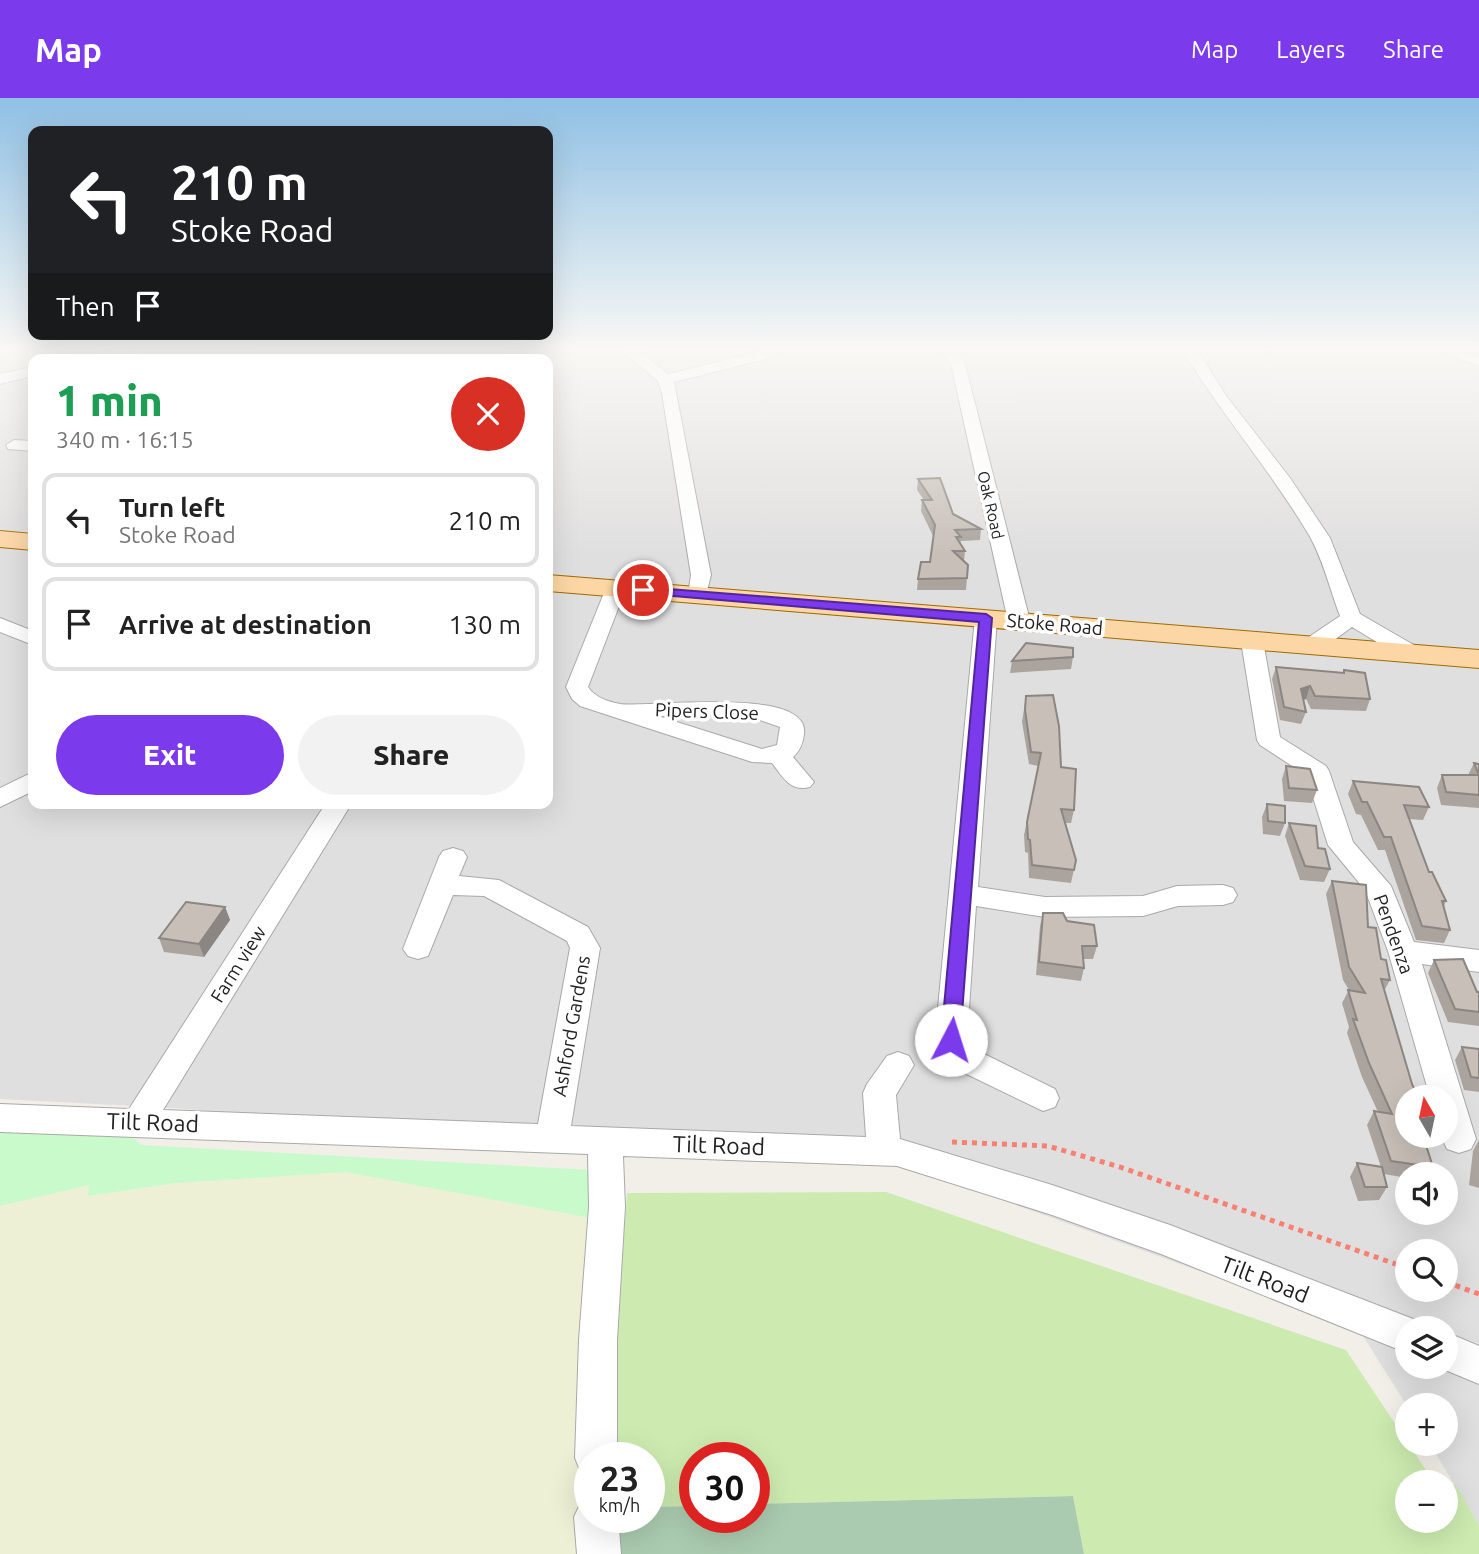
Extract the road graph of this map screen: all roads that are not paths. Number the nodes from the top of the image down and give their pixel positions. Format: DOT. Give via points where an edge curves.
graph roads {
  1 [pos="672,419"];
  2 [pos="971,419"];
  3 [pos="1235,419"];
  4 [pos="14,445"];
  5 [pos="28,446"];
  6 [pos="0,539"];
  7 [pos="28,542"];
  8 [pos="553,583"];
  9 [pos="615,588"];
  10 [pos="698,595"];
  11 [pos="986,618"];
  12 [pos="1351,618"];
  13 [pos="1019,621"];
  14 [pos="0,624"];
  15 [pos="28,637"];
  16 [pos="1252,641"];
  17 [pos="1311,646"];
  18 [pos="1411,653"];
  19 [pos="1479,659"];
  20 [pos="624,710"];
  21 [pos="778,755"];
  22 [pos="801,782"];
  23 [pos="28,783"];
  24 [pos="0,799"];
  25 [pos="335,809"];
  26 [pos="453,857"];
  27 [pos="443,885"];
  28 [pos="962,894"];
  29 [pos="1223,895"];
  30 [pos="1045,907"];
  31 [pos="418,949"];
  32 [pos="1403,951"];
  33 [pos="1479,961"];
  34 [pos="898,1065"];
  35 [pos="1043,1098"];
  36 [pos="0,1118"];
  37 [pos="139,1121"];
  38 [pos="1463,1125"];
  39 [pos="552,1139"];
  40 [pos="605,1141"];
  41 [pos="884,1151"];
  42 [pos="1395,1330"];
  43 [pos="1458,1356"];
  44 [pos="1479,1365"];
  45 [pos="596,1442"];
  46 [pos="597,1533"];
  47 [pos="599,1554"];
  1 -- 10 [label="street" via="701,575"];
  2 -- 13 [label="street, Oak Road"];
  3 -- 12 [label="street" via="1320,538"];
  4 -- 5 [label="street"];
  6 -- 7 [label="main road"];
  8 -- 9 [label="main road, Stoke Road"];
  9 -- 10 [label="main road, Stoke Road"];
  9 -- 20 [label="street, Pipers Close" via="577,687 588,701"];
  10 -- 11 [label="main road, Stoke Road"];
  11 -- 13 [label="main road, Stoke Road"];
  11 -- 28 [label="street"];
  12 -- 17 [label="street"];
  12 -- 18 [label="street"];
  13 -- 16 [label="main road, Stoke Road"];
  14 -- 15 [label="street"];
  16 -- 17 [label="main road, Stoke Road"];
  16 -- 32 [label="street, Pendenza" via="1269,740 1317,771 1342,845 1377,886"];
  17 -- 18 [label="main road, Stoke Road"];
  18 -- 19 [label="main road, Stoke Road"];
  20 -- 21 [label="street, Pipers Close" via="761,757"];
  20 -- 21 [label="street, Pipers Close" via="767,712 791,723 788,749"];
  21 -- 22 [label="street"];
  23 -- 24 [label="street"];
  25 -- 37 [label="street, Farm view"];
  26 -- 27 [label="street"];
  27 -- 31 [label="street"];
  27 -- 39 [label="street, Ashford Gardens" via="489,887 578,934 585,948"];
  28 -- 30 [label="street"];
  28 -- 35 [label="street" via="951,1040 965,1059"];
  29 -- 30 [label="street" via="1177,896 1143,906"];
  32 -- 33 [label="street"];
  32 -- 38 [label="street, Pendenza"];
  34 -- 41 [label="street" via="879,1093"];
  36 -- 37 [label="street, Tilt Road"];
  37 -- 39 [label="street, Tilt Road"];
  39 -- 40 [label="street, Tilt Road"];
  40 -- 41 [label="street, Tilt Road"];
  40 -- 45 [label="street" via="607,1207"];
  41 -- 42 [label="street, Tilt Road" via="1052,1200 1170,1241"];
  43 -- 44 [label="street"];
  46 -- 47 [label="street"];
}
